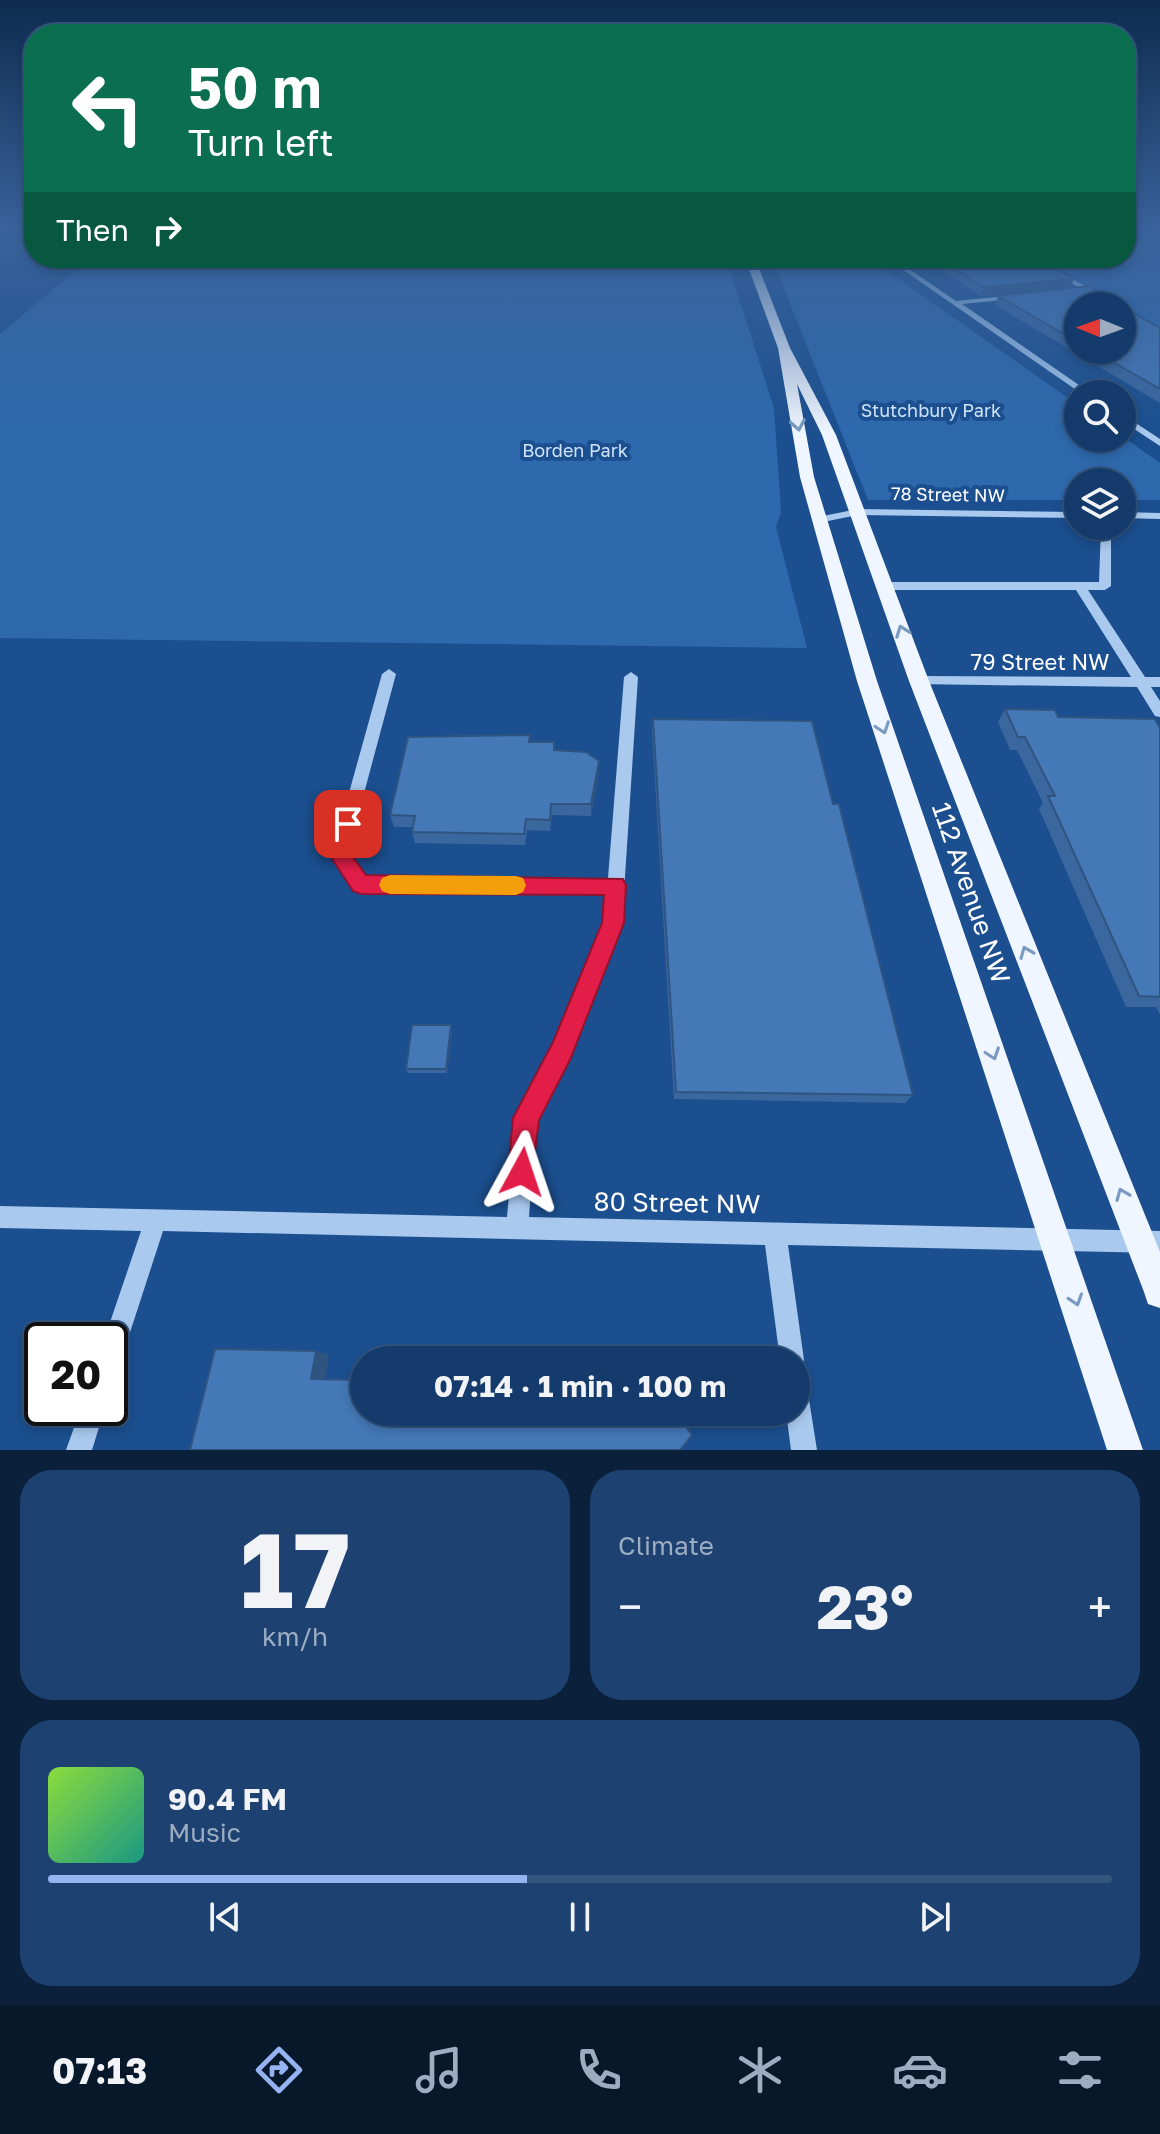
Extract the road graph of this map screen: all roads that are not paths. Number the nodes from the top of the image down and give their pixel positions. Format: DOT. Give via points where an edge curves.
graph roads {
  1 [pos="765,299"];
  2 [pos="949,299"];
  3 [pos="1000,299"];
  4 [pos="955,303"];
  5 [pos="784,348"];
  6 [pos="1068,380"];
  7 [pos="1136,427"];
  8 [pos="1160,443"];
  9 [pos="858,512"];
  10 [pos="1064,515"];
  11 [pos="1136,515"];
  12 [pos="1160,516"];
  13 [pos="818,520"];
  14 [pos="1106,540"];
  15 [pos="886,586"];
  16 [pos="1080,586"];
  17 [pos="389,674"];
  18 [pos="631,677"];
  19 [pos="919,681"];
  20 [pos="1141,682"];
  21 [pos="1160,682"];
  22 [pos="1160,712"];
  23 [pos="615,885"];
  24 [pos="0,1217"];
  25 [pos="156,1220"];
  26 [pos="517,1227"];
  27 [pos="775,1233"];
  28 [pos="1056,1240"];
  29 [pos="1150,1242"];
  30 [pos="1160,1292"];
  31 [pos="122,1322"];
  32 [pos="790,1346"];
  33 [pos="87,1426"];
  34 [pos="801,1426"];
  35 [pos="79,1450"];
  36 [pos="804,1450"];
  37 [pos="1125,1450"];
  1 -- 5 [label="main road, 112 Avenue NW"];
  2 -- 4 [label="street"];
  3 -- 4 [label="street"];
  4 -- 6 [label="street"];
  5 -- 9 [label="main road, 112 Avenue NW" via="823,422"];
  5 -- 13 [label="main road, 112 Avenue NW, one-way"];
  7 -- 8 [label="street"];
  9 -- 10 [label="street, 78 Street NW"];
  9 -- 13 [label="street, 78 Street NW"];
  9 -- 15 [label="main road, 112 Avenue NW"];
  11 -- 12 [label="street"];
  13 -- 28 [label="main road, 112 Avenue NW, one-way" via="867,681"];
  14 -- 16 [label="street" via="1105,586"];
  15 -- 16 [label="street"];
  19 -- 15 [label="main road, 112 Avenue NW, one-way"];
  16 -- 20 [label="street"];
  17 -- 23 [label="street" via="340,854 361,885"];
  18 -- 23 [label="street"];
  19 -- 20 [label="street, 79 Street NW"];
  29 -- 19 [label="main road, 112 Avenue NW, one-way"];
  20 -- 21 [label="street, 79 Street NW"];
  20 -- 22 [label="street"];
  23 -- 26 [label="street" via="613,923 561,1051 526,1118"];
  24 -- 25 [label="street, 80 Street NW"];
  25 -- 26 [label="street, 80 Street NW"];
  25 -- 31 [label="street"];
  26 -- 27 [label="street, 80 Street NW"];
  27 -- 28 [label="street, 80 Street NW"];
  27 -- 32 [label="street"];
  28 -- 29 [label="street, 80 Street NW"];
  28 -- 37 [label="main road, 112 Avenue NW, one-way"];
  29 -- 30 [label="main road, 112 Avenue NW"];
  33 -- 35 [label="street"];
  34 -- 36 [label="street"];
}
